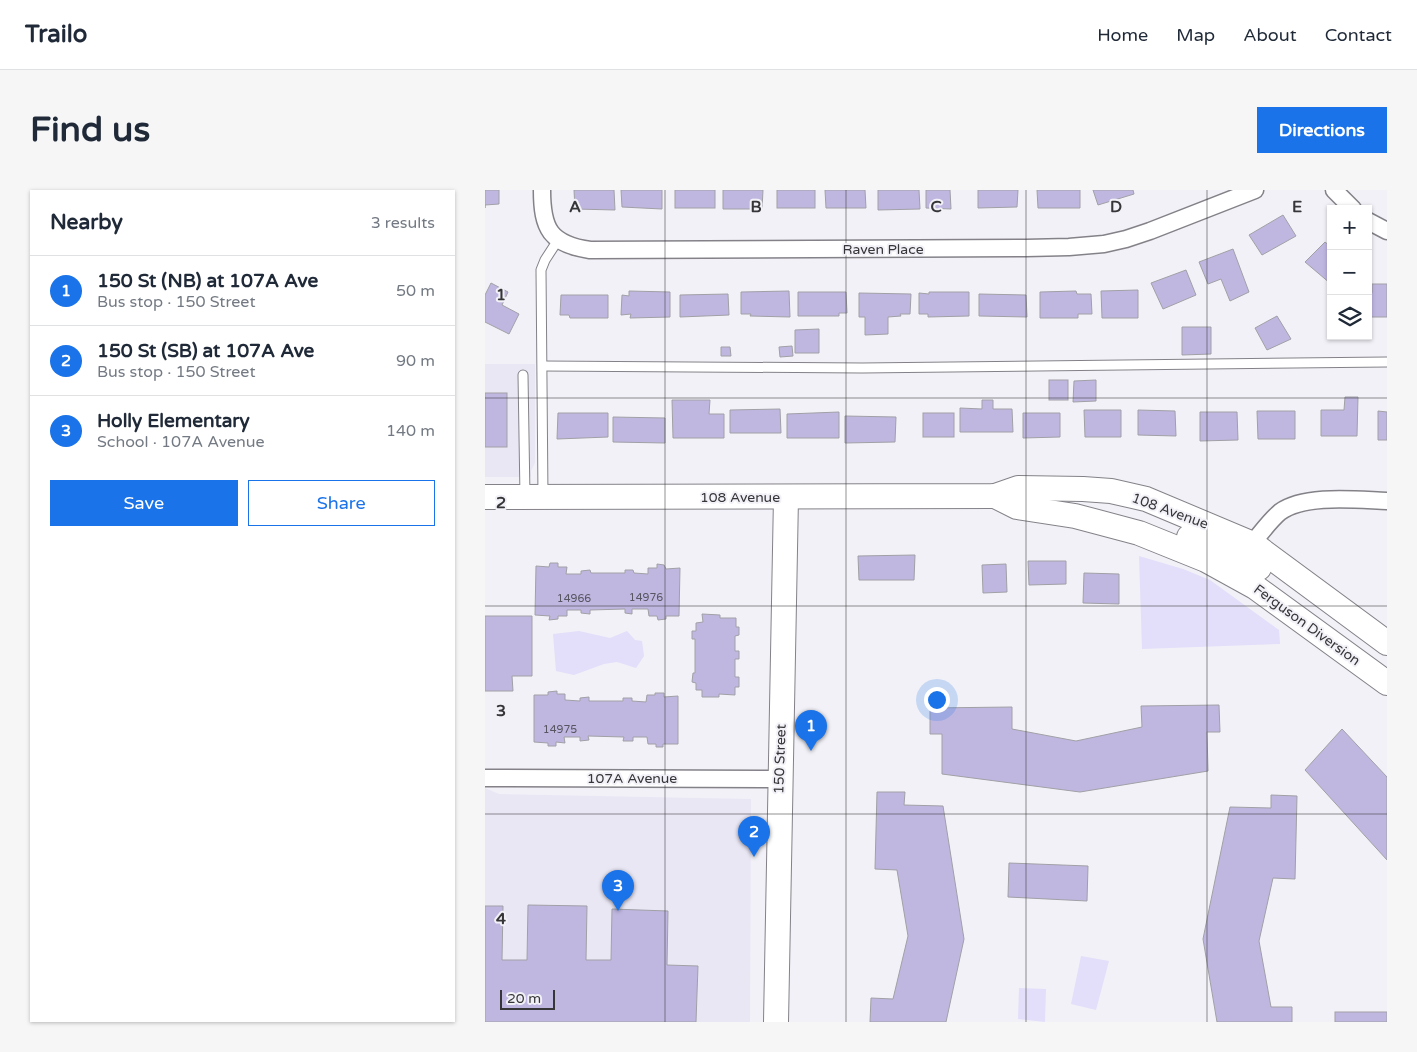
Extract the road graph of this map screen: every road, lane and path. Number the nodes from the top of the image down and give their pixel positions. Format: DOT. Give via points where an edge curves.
graph roads {
  1 [pos="542,190"];
  2 [pos="1255,190"];
  3 [pos="1334,190"];
  4 [pos="1349,205"];
  5 [pos="1372,223"];
  6 [pos="1387,231"];
  7 [pos="558,240"];
  8 [pos="1387,362"];
  9 [pos="543,366"];
  10 [pos="523,375"];
  11 [pos="995,496"];
  12 [pos="485,497"];
  13 [pos="534,497"];
  14 [pos="786,497"];
  15 [pos="1387,500"];
  16 [pos="1239,556"];
  17 [pos="1387,643"];
  18 [pos="1383,680"];
  19 [pos="485,778"];
  20 [pos="779,779"];
  21 [pos="776,1022"];
  1 -- 7 [label="street" via="547,226"];
  2 -- 7 [label="street, Raven Place" via="1126,239 1069,247 589,250"];
  3 -- 4 [label="street"];
  5 -- 6 [label="street"];
  7 -- 9 [label="lane" via="541,270"];
  8 -- 9 [label="lane" via="862,368"];
  9 -- 13 [label="lane"];
  10 -- 13 [label="lane"];
  11 -- 14 [label="main road, 108 Avenue"];
  11 -- 16 [label="main road, 108 Avenue" via="1017,507 1119,527 1160,527"];
  11 -- 16 [label="main road, 108 Avenue" via="1018,488 1111,491 1146,500"];
  12 -- 13 [label="main road, 108 Avenue"];
  13 -- 14 [label="main road, 108 Avenue"];
  14 -- 20 [label="main road, 150 Street"];
  15 -- 16 [label="street" via="1318,500 1296,504 1280,513"];
  16 -- 17 [label="main road"];
  16 -- 18 [label="main road" via="1372,650"];
  19 -- 20 [label="street, 107A Avenue"];
  20 -- 21 [label="main road, 150 Street"];
}
